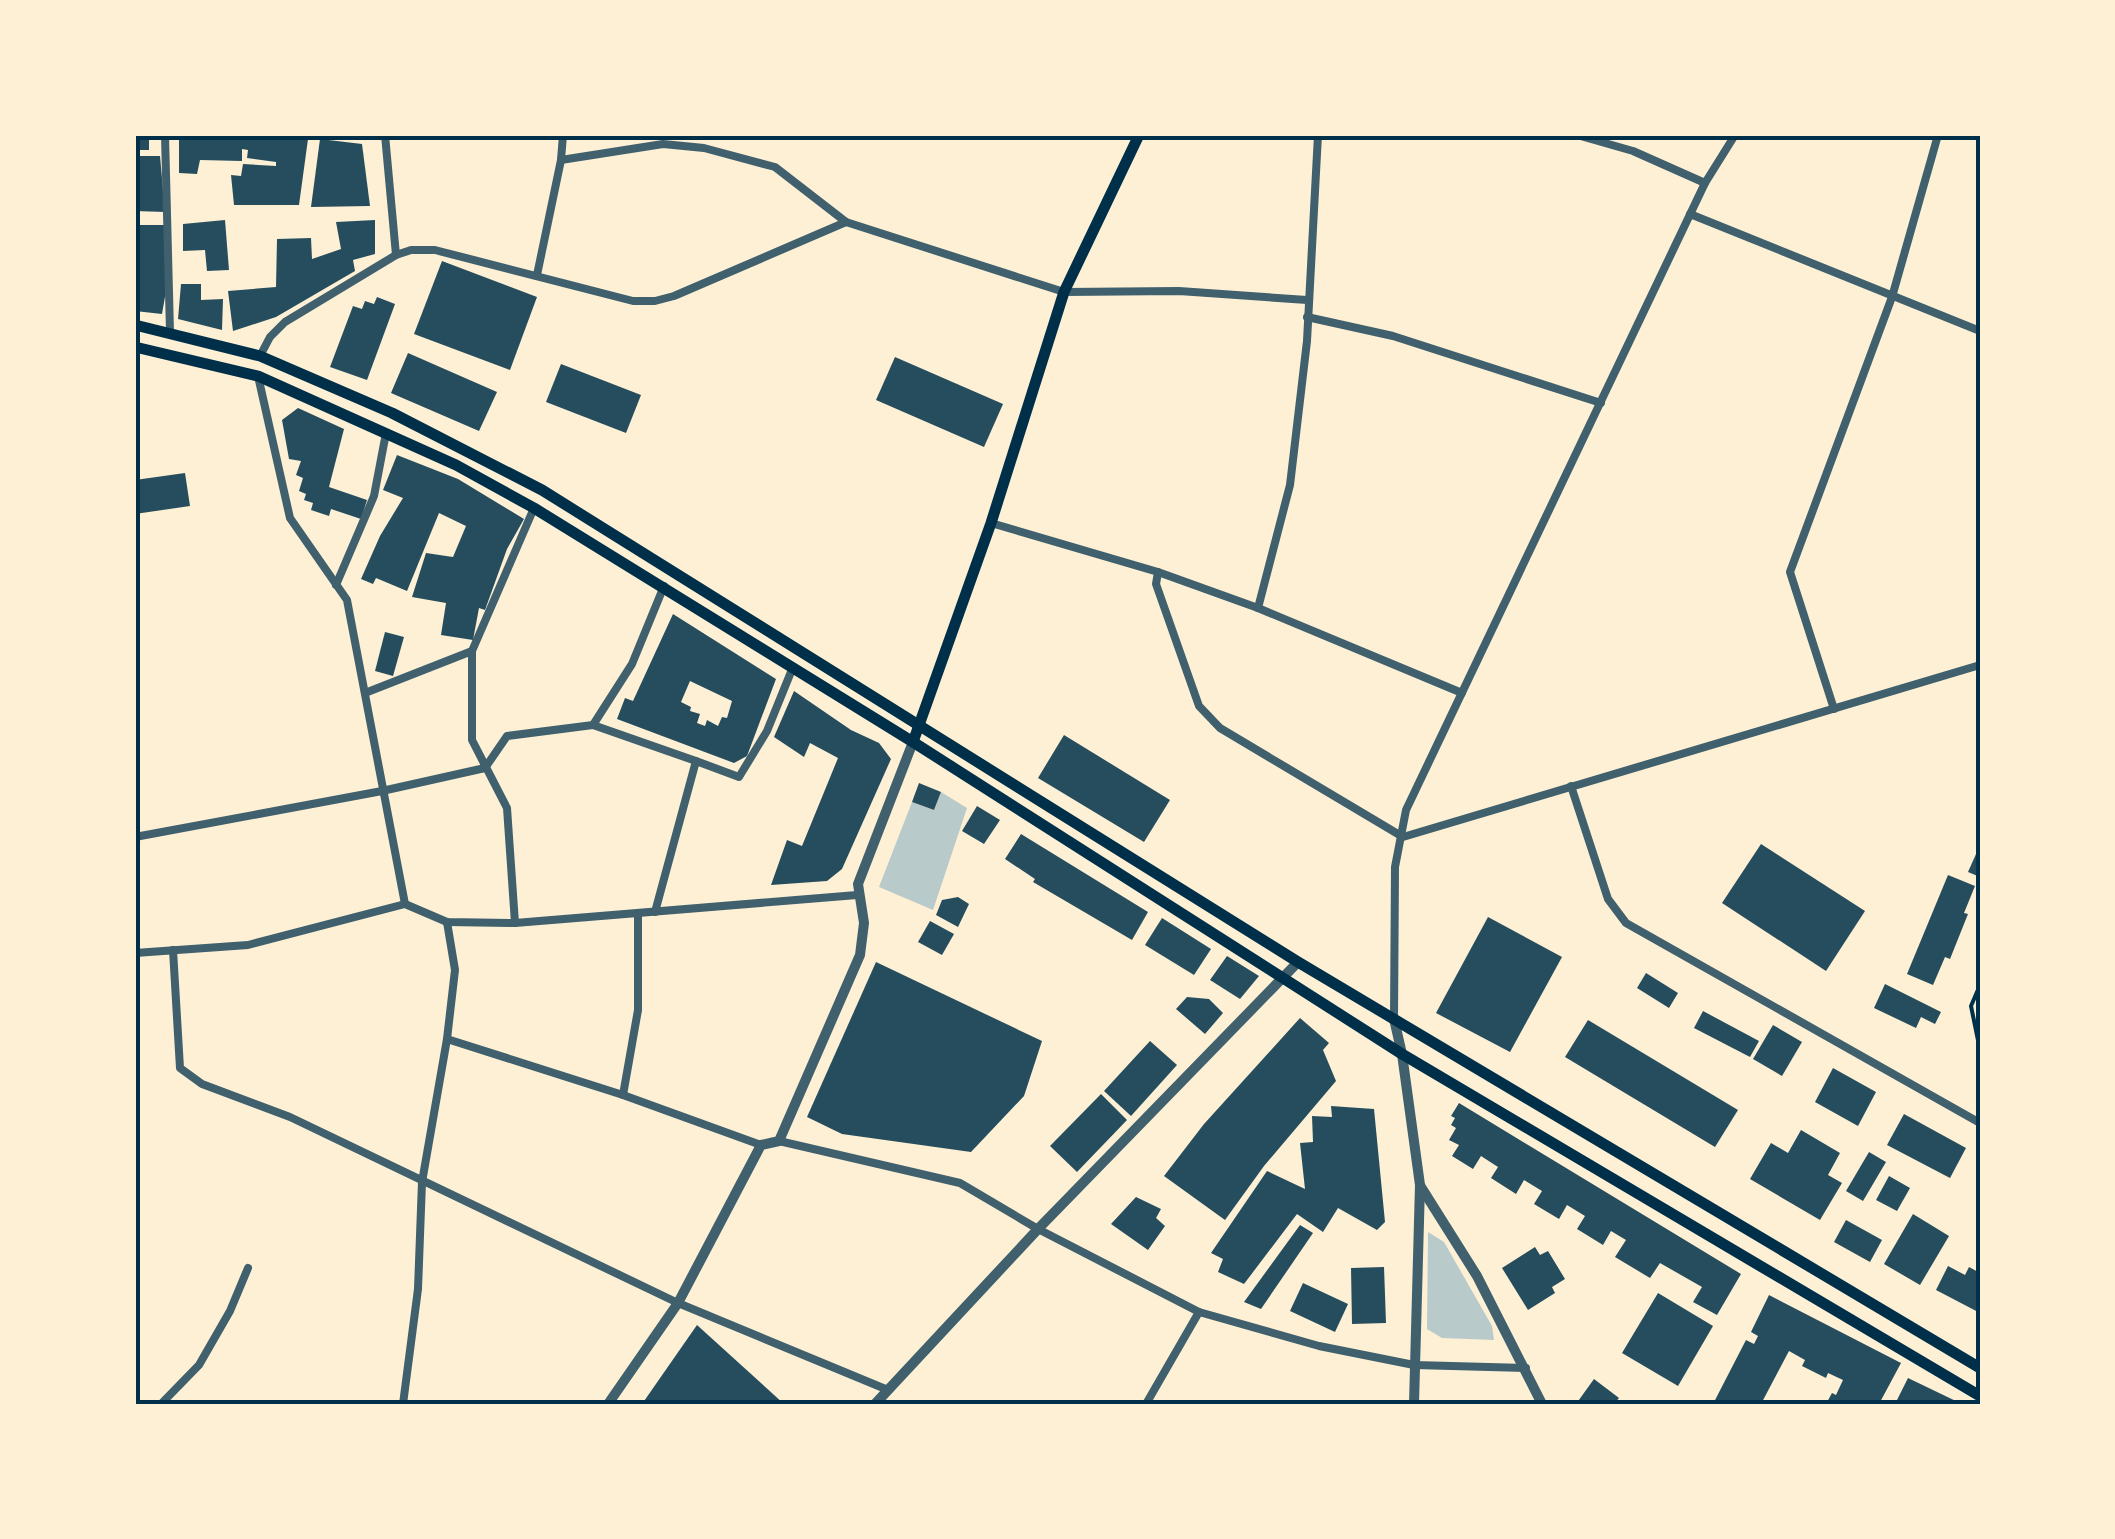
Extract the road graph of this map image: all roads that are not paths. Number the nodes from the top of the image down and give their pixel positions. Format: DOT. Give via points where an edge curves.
graph roads {
  1 [pos="165,135"];
  2 [pos="386,135"];
  3 [pos="563,135"];
  4 [pos="708,135"];
  5 [pos="1318,135"];
  6 [pos="1577,135"];
  7 [pos="1735,135"];
  8 [pos="1938,135"];
  9 [pos="1135,137"];
  10 [pos="704,148"];
  11 [pos="561,160"];
  12 [pos="1705,184"];
  13 [pos="1690,214"];
  14 [pos="846,222"];
  15 [pos="396,255"];
  16 [pos="537,275"];
  17 [pos="1064,292"];
  18 [pos="1892,297"];
  19 [pos="1308,300"];
  20 [pos="1308,317"];
  21 [pos="135,325"];
  22 [pos="1980,331"];
  23 [pos="170,332"];
  24 [pos="135,347"];
  25 [pos="260,356"];
  26 [pos="258,376"];
  27 [pos="1601,403"];
  28 [pos="386,432"];
  29 [pos="534,508"];
  30 [pos="991,523"];
  31 [pos="1158,572"];
  32 [pos="336,584"];
  33 [pos="664,586"];
  34 [pos="1258,608"];
  35 [pos="472,651"];
  36 [pos="1980,665"];
  37 [pos="793,667"];
  38 [pos="365,693"];
  39 [pos="1462,693"];
  40 [pos="1834,709"];
  41 [pos="592,724"];
  42 [pos="921,724"];
  43 [pos="913,742"];
  44 [pos="696,761"];
  45 [pos="485,768"];
  46 [pos="1571,786"];
  47 [pos="382,792"];
  48 [pos="135,837"];
  49 [pos="1403,837"];
  50 [pos="858,895"];
  51 [pos="405,904"];
  52 [pos="654,912"];
  53 [pos="638,913"];
  54 [pos="447,922"];
  55 [pos="514,923"];
  56 [pos="173,950"];
  57 [pos="135,952"];
  58 [pos="1298,962"];
  59 [pos="1284,978"];
  60 [pos="1394,1019"];
  61 [pos="447,1039"];
  62 [pos="1402,1054"];
  63 [pos="624,1095"];
  64 [pos="1980,1122"];
  65 [pos="780,1141"];
  66 [pos="761,1145"];
  67 [pos="422,1182"];
  68 [pos="1420,1185"];
  69 [pos="1038,1229"];
  70 [pos="248,1268"];
  71 [pos="678,1302"];
  72 [pos="1199,1312"];
  73 [pos="1414,1364"];
  74 [pos="1526,1368"];
  75 [pos="1980,1368"];
  76 [pos="888,1390"];
  77 [pos="1980,1396"];
  78 [pos="161,1404"];
  79 [pos="403,1404"];
  80 [pos="608,1404"];
  81 [pos="875,1404"];
  82 [pos="1146,1404"];
  83 [pos="1414,1404"];
  84 [pos="1542,1404"];
  1 -- 23 [label="street"];
  2 -- 15 [label="street"];
  3 -- 11 [label="street"];
  4 -- 10 [label="street"];
  5 -- 19 [label="street"];
  6 -- 12 [label="street"];
  7 -- 12 [label="street"];
  8 -- 18 [label="street"];
  9 -- 17 [label="main road"];
  10 -- 11 [label="street" via="664,144"];
  10 -- 14 [label="street" via="776,167"];
  11 -- 16 [label="street"];
  12 -- 13 [label="street"];
  13 -- 18 [label="street"];
  13 -- 27 [label="street"];
  14 -- 16 [label="street" via="654,302"];
  14 -- 17 [label="street"];
  15 -- 16 [label="street" via="436,250"];
  15 -- 25 [label="street" via="285,322"];
  17 -- 19 [label="street"];
  17 -- 30 [label="main road"];
  18 -- 22 [label="street"];
  18 -- 40 [label="street" via="1790,572"];
  19 -- 20 [label="street"];
  20 -- 27 [label="street" via="1393,336"];
  20 -- 34 [label="street" via="1290,485"];
  21 -- 23 [label="main road"];
  23 -- 25 [label="main road"];
  24 -- 26 [label="main road"];
  25 -- 26 [label="main road"];
  25 -- 42 [label="main road" via="392,412 542,490"];
  26 -- 28 [label="main road"];
  26 -- 32 [label="street" via="290,518"];
  27 -- 39 [label="street"];
  28 -- 29 [label="main road"];
  28 -- 32 [label="street" via="374,496"];
  29 -- 33 [label="main road"];
  29 -- 35 [label="street"];
  30 -- 31 [label="street"];
  30 -- 42 [label="main road"];
  31 -- 34 [label="street"];
  31 -- 49 [label="street" via="1156,584 1199,706 1220,728"];
  32 -- 38 [label="street" via="347,600"];
  33 -- 37 [label="main road"];
  33 -- 41 [label="street" via="632,664"];
  34 -- 39 [label="street"];
  35 -- 38 [label="street"];
  35 -- 45 [label="street" via="472,740"];
  36 -- 40 [label="street"];
  37 -- 43 [label="main road"];
  37 -- 44 [label="street" via="739,777"];
  38 -- 47 [label="street"];
  39 -- 49 [label="street" via="1406,810"];
  40 -- 46 [label="street"];
  41 -- 44 [label="street"];
  41 -- 45 [label="street" via="508,736"];
  42 -- 43 [label="main road"];
  42 -- 58 [label="main road"];
  43 -- 50 [label="street"];
  43 -- 59 [label="main road"];
  44 -- 52 [label="street"];
  45 -- 47 [label="street"];
  45 -- 55 [label="street" via="506,808"];
  46 -- 49 [label="street"];
  46 -- 64 [label="street" via="1608,899 1626,922"];
  47 -- 48 [label="street"];
  47 -- 51 [label="street"];
  49 -- 60 [label="street" via="1395,867"];
  50 -- 52 [label="street"];
  50 -- 65 [label="street" via="864,923 860,955"];
  51 -- 54 [label="street"];
  51 -- 56 [label="street" via="248,945"];
  52 -- 53 [label="street"];
  53 -- 55 [label="street"];
  53 -- 63 [label="street" via="638,1010"];
  54 -- 55 [label="street"];
  54 -- 61 [label="street" via="455,970"];
  56 -- 57 [label="street"];
  56 -- 67 [label="street" via="180,1068 202,1084"];
  58 -- 59 [label="street"];
  58 -- 60 [label="main road"];
  59 -- 62 [label="main road"];
  59 -- 69 [label="street"];
  60 -- 62 [label="street"];
  60 -- 75 [label="main road"];
  61 -- 63 [label="street"];
  61 -- 67 [label="street"];
  62 -- 68 [label="street"];
  62 -- 77 [label="main road"];
  63 -- 66 [label="street"];
  65 -- 66 [label="street"];
  65 -- 69 [label="street" via="960,1183"];
  66 -- 71 [label="street"];
  67 -- 71 [label="street"];
  67 -- 79 [label="street" via="418,1289"];
  68 -- 73 [label="street"];
  68 -- 74 [label="street"];
  69 -- 72 [label="street"];
  69 -- 76 [label="street"];
  70 -- 78 [label="street" via="199,1365"];
  71 -- 76 [label="street"];
  71 -- 80 [label="street"];
  72 -- 73 [label="street"];
  72 -- 82 [label="street"];
  73 -- 74 [label="street"];
  73 -- 83 [label="street"];
  74 -- 84 [label="street"];
  76 -- 81 [label="street"];
}
